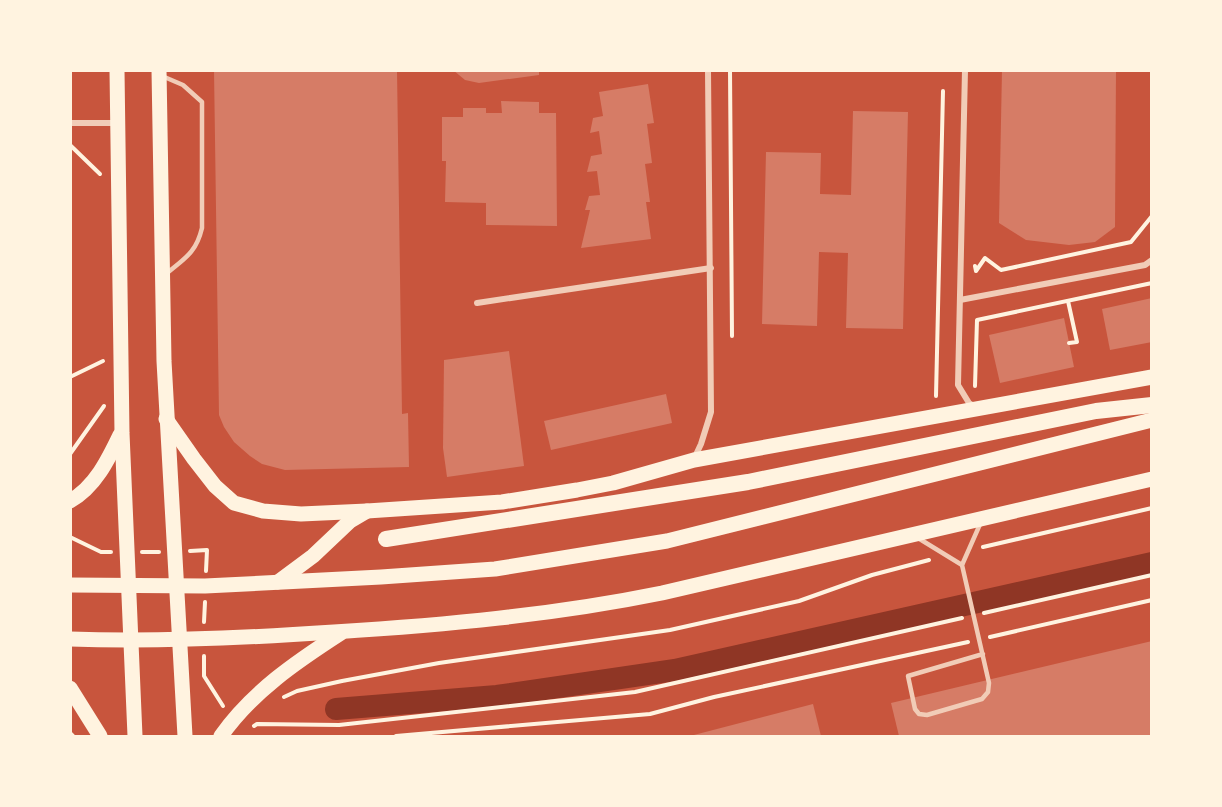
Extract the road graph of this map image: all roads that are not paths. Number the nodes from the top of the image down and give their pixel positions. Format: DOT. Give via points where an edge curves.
graph roads {
  1 [pos="117,70"];
  2 [pos="708,70"];
  3 [pos="965,70"];
  4 [pos="159,73"];
  5 [pos="70,123"];
  6 [pos="118,123"];
  7 [pos="1152,260"];
  8 [pos="711,268"];
  9 [pos="162,276"];
  10 [pos="960,300"];
  11 [pos="477,303"];
  12 [pos="1152,377"];
  13 [pos="976,403"];
  14 [pos="1152,405"];
  15 [pos="166,419"];
  16 [pos="1152,420"];
  17 [pos="122,433"];
  18 [pos="694,460"];
  19 [pos="1152,479"];
  20 [pos="70,501"];
  21 [pos="367,511"];
  22 [pos="983,517"];
  23 [pos="910,534"];
  24 [pos="386,539"];
  25 [pos="962,566"];
  26 [pos="278,582"];
  27 [pos="70,585"];
  28 [pos="129,586"];
  29 [pos="177,586"];
  30 [pos="344,631"];
  31 [pos="70,639"];
  32 [pos="129,640"];
  33 [pos="179,640"];
  34 [pos="983,654"];
  35 [pos="70,688"];
  36 [pos="100,736"];
  37 [pos="135,736"];
  38 [pos="185,736"];
  39 [pos="221,736"];
  1 -- 6 [label="main road"];
  2 -- 8 [label="street"];
  3 -- 10 [label="street"];
  4 -- 9 [label="main road"];
  4 -- 9 [label="lane" via="183,85 202,102 202,228 198,243"];
  5 -- 6 [label="street"];
  6 -- 17 [label="main road"];
  7 -- 10 [label="street" via="1145,265"];
  8 -- 11 [label="street"];
  8 -- 18 [label="street" via="711,412"];
  9 -- 15 [label="main road"];
  10 -- 13 [label="street" via="958,385 969,403"];
  12 -- 13 [label="main road"];
  13 -- 18 [label="main road"];
  14 -- 24 [label="highway" via="1096,411 758,481"];
  15 -- 21 [label="main road" via="215,486 234,503 263,511 301,514"];
  15 -- 29 [label="main road"];
  16 -- 26 [label="main road" via="667,541 495,569"];
  17 -- 20 [label="main road" via="104,468"];
  17 -- 28 [label="main road"];
  18 -- 21 [label="main road" via="613,483 502,502"];
  19 -- 22 [label="main road"];
  21 -- 26 [label="main road"];
  22 -- 23 [label="main road"];
  22 -- 25 [label="lane"];
  23 -- 25 [label="lane"];
  23 -- 30 [label="main road" via="595,606 497,619"];
  25 -- 34 [label="lane"];
  26 -- 29 [label="main road"];
  27 -- 28 [label="main road"];
  28 -- 29 [label="main road"];
  28 -- 32 [label="main road"];
  29 -- 33 [label="main road"];
  30 -- 33 [label="main road"];
  30 -- 39 [label="main road" via="272,681"];
  31 -- 32 [label="main road"];
  32 -- 33 [label="main road"];
  32 -- 37 [label="main road"];
  33 -- 38 [label="main road"];
  34 -- 34 [label="lane" via="989,683 982,699 919,714 908,676"];
  35 -- 36 [label="main road"];
}
